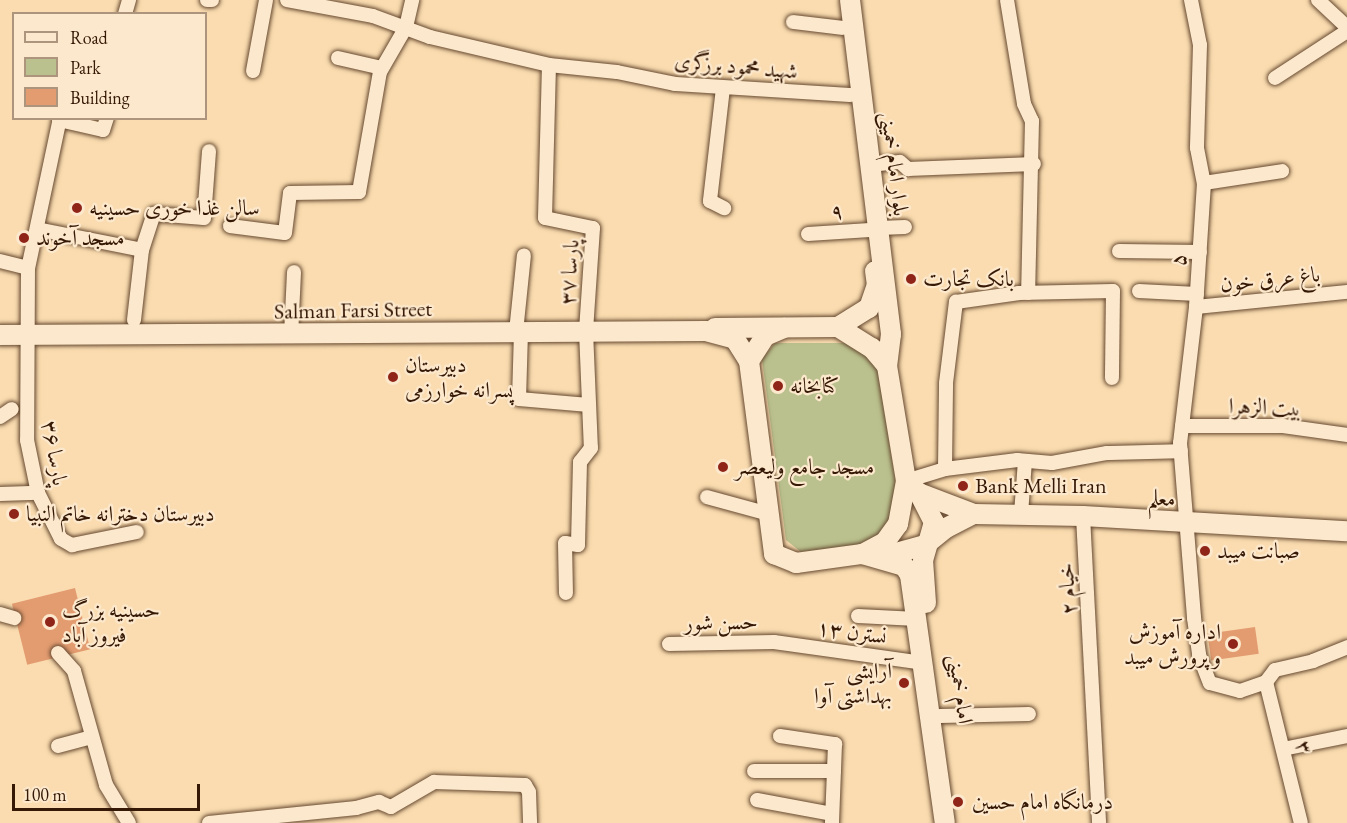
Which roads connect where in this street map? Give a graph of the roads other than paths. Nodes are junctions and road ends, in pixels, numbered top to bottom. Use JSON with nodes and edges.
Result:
{"nodes":[{"id":1,"x":266,"y":0,"type":"edge"},
{"id":2,"x":287,"y":0,"type":"edge"},
{"id":3,"x":412,"y":0,"type":"edge"},
{"id":4,"x":839,"y":0,"type":"edge"},
{"id":5,"x":849,"y":0,"type":"edge"},
{"id":6,"x":1007,"y":0,"type":"edge"},
{"id":7,"x":1191,"y":0,"type":"edge"},
{"id":8,"x":1318,"y":0,"type":"edge"},
{"id":9,"x":793,"y":22,"type":"dead end"},
{"id":10,"x":403,"y":25,"type":"junction"},
{"id":11,"x":843,"y":28,"type":"junction"},
{"id":12,"x":1347,"y":29,"type":"edge"},
{"id":13,"x":338,"y":58,"type":"dead end"},
{"id":14,"x":549,"y":65,"type":"junction"},
{"id":15,"x":382,"y":68,"type":"junction"},
{"id":16,"x":253,"y":71,"type":"dead end"},
{"id":17,"x":1275,"y":78,"type":"dead end"},
{"id":18,"x":723,"y":88,"type":"junction"},
{"id":19,"x":852,"y":95,"type":"junction"},
{"id":20,"x":60,"y":120,"type":"edge"},
{"id":21,"x":64,"y":120,"type":"edge"},
{"id":22,"x":106,"y":120,"type":"edge"},
{"id":23,"x":209,"y":151,"type":"dead end"},
{"id":24,"x":1034,"y":164,"type":"junction"},
{"id":25,"x":870,"y":165,"type":"junction"},
{"id":26,"x":1282,"y":171,"type":"dead end"},
{"id":27,"x":1204,"y":183,"type":"junction"},
{"id":28,"x":724,"y":208,"type":"dead end"},
{"id":29,"x":230,"y":226,"type":"dead end"},
{"id":30,"x":904,"y":227,"type":"dead end"},
{"id":31,"x":874,"y":229,"type":"junction"},
{"id":32,"x":37,"y":230,"type":"junction"},
{"id":33,"x":808,"y":234,"type":"dead end"},
{"id":34,"x":142,"y":250,"type":"junction"},
{"id":35,"x":1119,"y":251,"type":"dead end"},
{"id":36,"x":1200,"y":252,"type":"junction"},
{"id":37,"x":524,"y":255,"type":"dead end"},
{"id":38,"x":0,"y":261,"type":"edge"},
{"id":39,"x":28,"y":268,"type":"junction"},
{"id":40,"x":294,"y":272,"type":"dead end"},
{"id":41,"x":1139,"y":291,"type":"dead end"},
{"id":42,"x":1347,"y":292,"type":"edge"},
{"id":43,"x":1028,"y":293,"type":"junction"},
{"id":44,"x":1197,"y":301,"type":"junction"},
{"id":45,"x":134,"y":320,"type":"dead end"},
{"id":46,"x":791,"y":326,"type":"junction"},
{"id":47,"x":838,"y":327,"type":"junction"},
{"id":48,"x":586,"y":331,"type":"junction"},
{"id":49,"x":706,"y":331,"type":"junction"},
{"id":50,"x":519,"y":332,"type":"junction"},
{"id":51,"x":0,"y":335,"type":"edge"},
{"id":52,"x":27,"y":335,"type":"junction"},
{"id":53,"x":291,"y":336,"type":"junction"},
{"id":54,"x":748,"y":361,"type":"junction"},
{"id":55,"x":887,"y":366,"type":"junction"},
{"id":56,"x":1112,"y":378,"type":"dead end"},
{"id":57,"x":589,"y":405,"type":"junction"},
{"id":58,"x":12,"y":409,"type":"dead end"},
{"id":59,"x":0,"y":417,"type":"edge"},
{"id":60,"x":1182,"y":426,"type":"junction"},
{"id":61,"x":1347,"y":435,"type":"edge"},
{"id":62,"x":1181,"y":451,"type":"junction"},
{"id":63,"x":1024,"y":461,"type":"junction"},
{"id":64,"x":945,"y":469,"type":"junction"},
{"id":65,"x":912,"y":487,"type":"junction"},
{"id":66,"x":38,"y":493,"type":"junction"},
{"id":67,"x":0,"y":494,"type":"edge"},
{"id":68,"x":707,"y":497,"type":"dead end"},
{"id":69,"x":769,"y":514,"type":"junction"},
{"id":70,"x":974,"y":514,"type":"junction"},
{"id":71,"x":1021,"y":514,"type":"junction"},
{"id":72,"x":1083,"y":516,"type":"junction"},
{"id":73,"x":1187,"y":524,"type":"junction"},
{"id":74,"x":1347,"y":531,"type":"edge"},
{"id":75,"x":137,"y":532,"type":"dead end"},
{"id":76,"x":862,"y":554,"type":"junction"},
{"id":77,"x":882,"y":557,"type":"junction"},
{"id":78,"x":919,"y":560,"type":"junction"},
{"id":79,"x":566,"y":593,"type":"dead end"},
{"id":80,"x":0,"y":614,"type":"edge"},
{"id":81,"x":858,"y":616,"type":"dead end"},
{"id":82,"x":14,"y":618,"type":"dead end"},
{"id":83,"x":917,"y":619,"type":"junction"},
{"id":84,"x":774,"y":642,"type":"joint"},
{"id":85,"x":669,"y":644,"type":"dead end"},
{"id":86,"x":1347,"y":647,"type":"edge"},
{"id":87,"x":58,"y":653,"type":"dead end"},
{"id":88,"x":923,"y":663,"type":"junction"},
{"id":89,"x":1266,"y":682,"type":"junction"},
{"id":90,"x":1029,"y":714,"type":"dead end"},
{"id":91,"x":940,"y":716,"type":"junction"},
{"id":92,"x":780,"y":736,"type":"dead end"},
{"id":93,"x":1347,"y":736,"type":"edge"},
{"id":94,"x":92,"y":737,"type":"junction"},
{"id":95,"x":57,"y":746,"type":"dead end"},
{"id":96,"x":1283,"y":749,"type":"junction"},
{"id":97,"x":754,"y":771,"type":"dead end"},
{"id":98,"x":834,"y":771,"type":"junction"},
{"id":99,"x":757,"y":800,"type":"dead end"},
{"id":100,"x":832,"y":818,"type":"edge"},
{"id":101,"x":129,"y":823,"type":"edge"},
{"id":102,"x":209,"y":823,"type":"edge"},
{"id":103,"x":530,"y":823,"type":"edge"},
{"id":104,"x":945,"y":823,"type":"edge"},
{"id":105,"x":955,"y":823,"type":"edge"},
{"id":106,"x":1099,"y":823,"type":"edge"},
{"id":107,"x":1301,"y":823,"type":"edge"}],
"edges":[{"from":1,"to":16,"type":"street"},
{"from":2,"to":10,"type":"street","name":"شهید محمود برزگری"},
{"from":3,"to":10,"type":"street"},
{"from":4,"to":11,"type":"main road","name":"بلوار امام خمینی"},
{"from":5,"to":25,"type":"main road","name":"بلوار امام خمینی"},
{"from":6,"to":24,"type":"street"},
{"from":7,"to":27,"type":"street","name":"۵"},
{"from":8,"to":12,"type":"street"},
{"from":9,"to":11,"type":"street"},
{"from":10,"to":14,"type":"street","name":"شهید محمود برزگری"},
{"from":10,"to":15,"type":"street"},
{"from":11,"to":19,"type":"main road","name":"بلوار امام خمینی"},
{"from":12,"to":17,"type":"street"},
{"from":13,"to":15,"type":"street"},
{"from":14,"to":18,"type":"street","name":"شهید محمود برزگری"},
{"from":14,"to":48,"type":"street","name":"پارسا ۳۷"},
{"from":15,"to":29,"type":"street"},
{"from":18,"to":19,"type":"street","name":"شهید محمود برزگری"},
{"from":18,"to":28,"type":"street"},
{"from":19,"to":31,"type":"main road","name":"بلوار امام خمینی"},
{"from":20,"to":32,"type":"street","name":"پارسا ۳۶"},
{"from":21,"to":22,"type":"street"},
{"from":23,"to":34,"type":"street"},
{"from":24,"to":25,"type":"street"},
{"from":24,"to":43,"type":"street"},
{"from":25,"to":31,"type":"main road","name":"بلوار امام خمینی"},
{"from":26,"to":27,"type":"street"},
{"from":27,"to":36,"type":"street","name":"۵"},
{"from":30,"to":31,"type":"street","name":"۹"},
{"from":31,"to":33,"type":"street","name":"۹"},
{"from":31,"to":47,"type":"main road","name":"بلوار امام خمینی"},
{"from":31,"to":55,"type":"main road","name":"بلوار امام خمینی"},
{"from":32,"to":34,"type":"street"},
{"from":32,"to":39,"type":"street","name":"پارسا ۳۶"},
{"from":34,"to":45,"type":"street"},
{"from":35,"to":36,"type":"street"},
{"from":36,"to":44,"type":"street","name":"۵"},
{"from":37,"to":50,"type":"street"},
{"from":38,"to":39,"type":"street"},
{"from":39,"to":52,"type":"street","name":"پارسا ۳۶"},
{"from":40,"to":53,"type":"street"},
{"from":41,"to":44,"type":"street","name":"باغ عرق خون"},
{"from":42,"to":44,"type":"street","name":"باغ عرق خون"},
{"from":43,"to":56,"type":"street"},
{"from":43,"to":64,"type":"street"},
{"from":44,"to":60,"type":"street","name":"۵"},
{"from":46,"to":47,"type":"main road"},
{"from":46,"to":49,"type":"main road"},
{"from":46,"to":54,"type":"main road"},
{"from":47,"to":55,"type":"main road"},
{"from":48,"to":49,"type":"main road","name":"Salman Farsi Street"},
{"from":48,"to":50,"type":"main road","name":"Salman Farsi Street"},
{"from":48,"to":57,"type":"street"},
{"from":49,"to":54,"type":"main road"},
{"from":50,"to":53,"type":"main road","name":"Salman Farsi Street"},
{"from":50,"to":57,"type":"street"},
{"from":51,"to":52,"type":"main road","name":"Salman Farsi Street"},
{"from":52,"to":53,"type":"main road","name":"Salman Farsi Street"},
{"from":52,"to":66,"type":"street","name":"پارسا ۳۶"},
{"from":54,"to":69,"type":"main road"},
{"from":55,"to":65,"type":"main road","name":"بلوار امام خمینی"},
{"from":57,"to":79,"type":"street"},
{"from":58,"to":59,"type":"street"},
{"from":60,"to":61,"type":"street","name":"بیت الزهرا"},
{"from":60,"to":62,"type":"street","name":"۵"},
{"from":62,"to":63,"type":"street"},
{"from":62,"to":73,"type":"street","name":"۵"},
{"from":63,"to":64,"type":"street"},
{"from":63,"to":71,"type":"street"},
{"from":64,"to":65,"type":"street"},
{"from":65,"to":70,"type":"main road"},
{"from":65,"to":76,"type":"main road"},
{"from":65,"to":78,"type":"main road"},
{"from":66,"to":67,"type":"street"},
{"from":66,"to":75,"type":"street","name":"پارسا ۳۶"},
{"from":68,"to":69,"type":"street"},
{"from":69,"to":76,"type":"main road"},
{"from":70,"to":71,"type":"main road","name":"معلم"},
{"from":70,"to":78,"type":"main road"},
{"from":71,"to":72,"type":"main road","name":"معلم"},
{"from":72,"to":73,"type":"main road","name":"معلم"},
{"from":72,"to":106,"type":"street","name":"خیام ۲"},
{"from":73,"to":74,"type":"main road","name":"معلم"},
{"from":73,"to":89,"type":"street","name":"۵"},
{"from":76,"to":77,"type":"main road"},
{"from":77,"to":78,"type":"main road"},
{"from":77,"to":78,"type":"main road"},
{"from":78,"to":83,"type":"main road","name":"امام خمینی"},
{"from":78,"to":91,"type":"main road","name":"امام خمینی"},
{"from":80,"to":82,"type":"street"},
{"from":81,"to":83,"type":"street"},
{"from":83,"to":88,"type":"main road","name":"امام خمینی"},
{"from":84,"to":85,"type":"street","name":"حسن شور"},
{"from":84,"to":88,"type":"street","name":"نسترن ۱۳"},
{"from":86,"to":89,"type":"street"},
{"from":87,"to":94,"type":"street"},
{"from":88,"to":104,"type":"main road","name":"امام خمینی"},
{"from":89,"to":96,"type":"street","name":"۳"},
{"from":90,"to":91,"type":"street"},
{"from":91,"to":105,"type":"main road","name":"امام خمینی"},
{"from":92,"to":98,"type":"street"},
{"from":93,"to":96,"type":"street"},
{"from":94,"to":95,"type":"street"},
{"from":94,"to":101,"type":"street"},
{"from":96,"to":107,"type":"street","name":"۳"},
{"from":97,"to":98,"type":"street"},
{"from":98,"to":100,"type":"street"},
{"from":99,"to":100,"type":"street"},
{"from":102,"to":103,"type":"street"}]}
